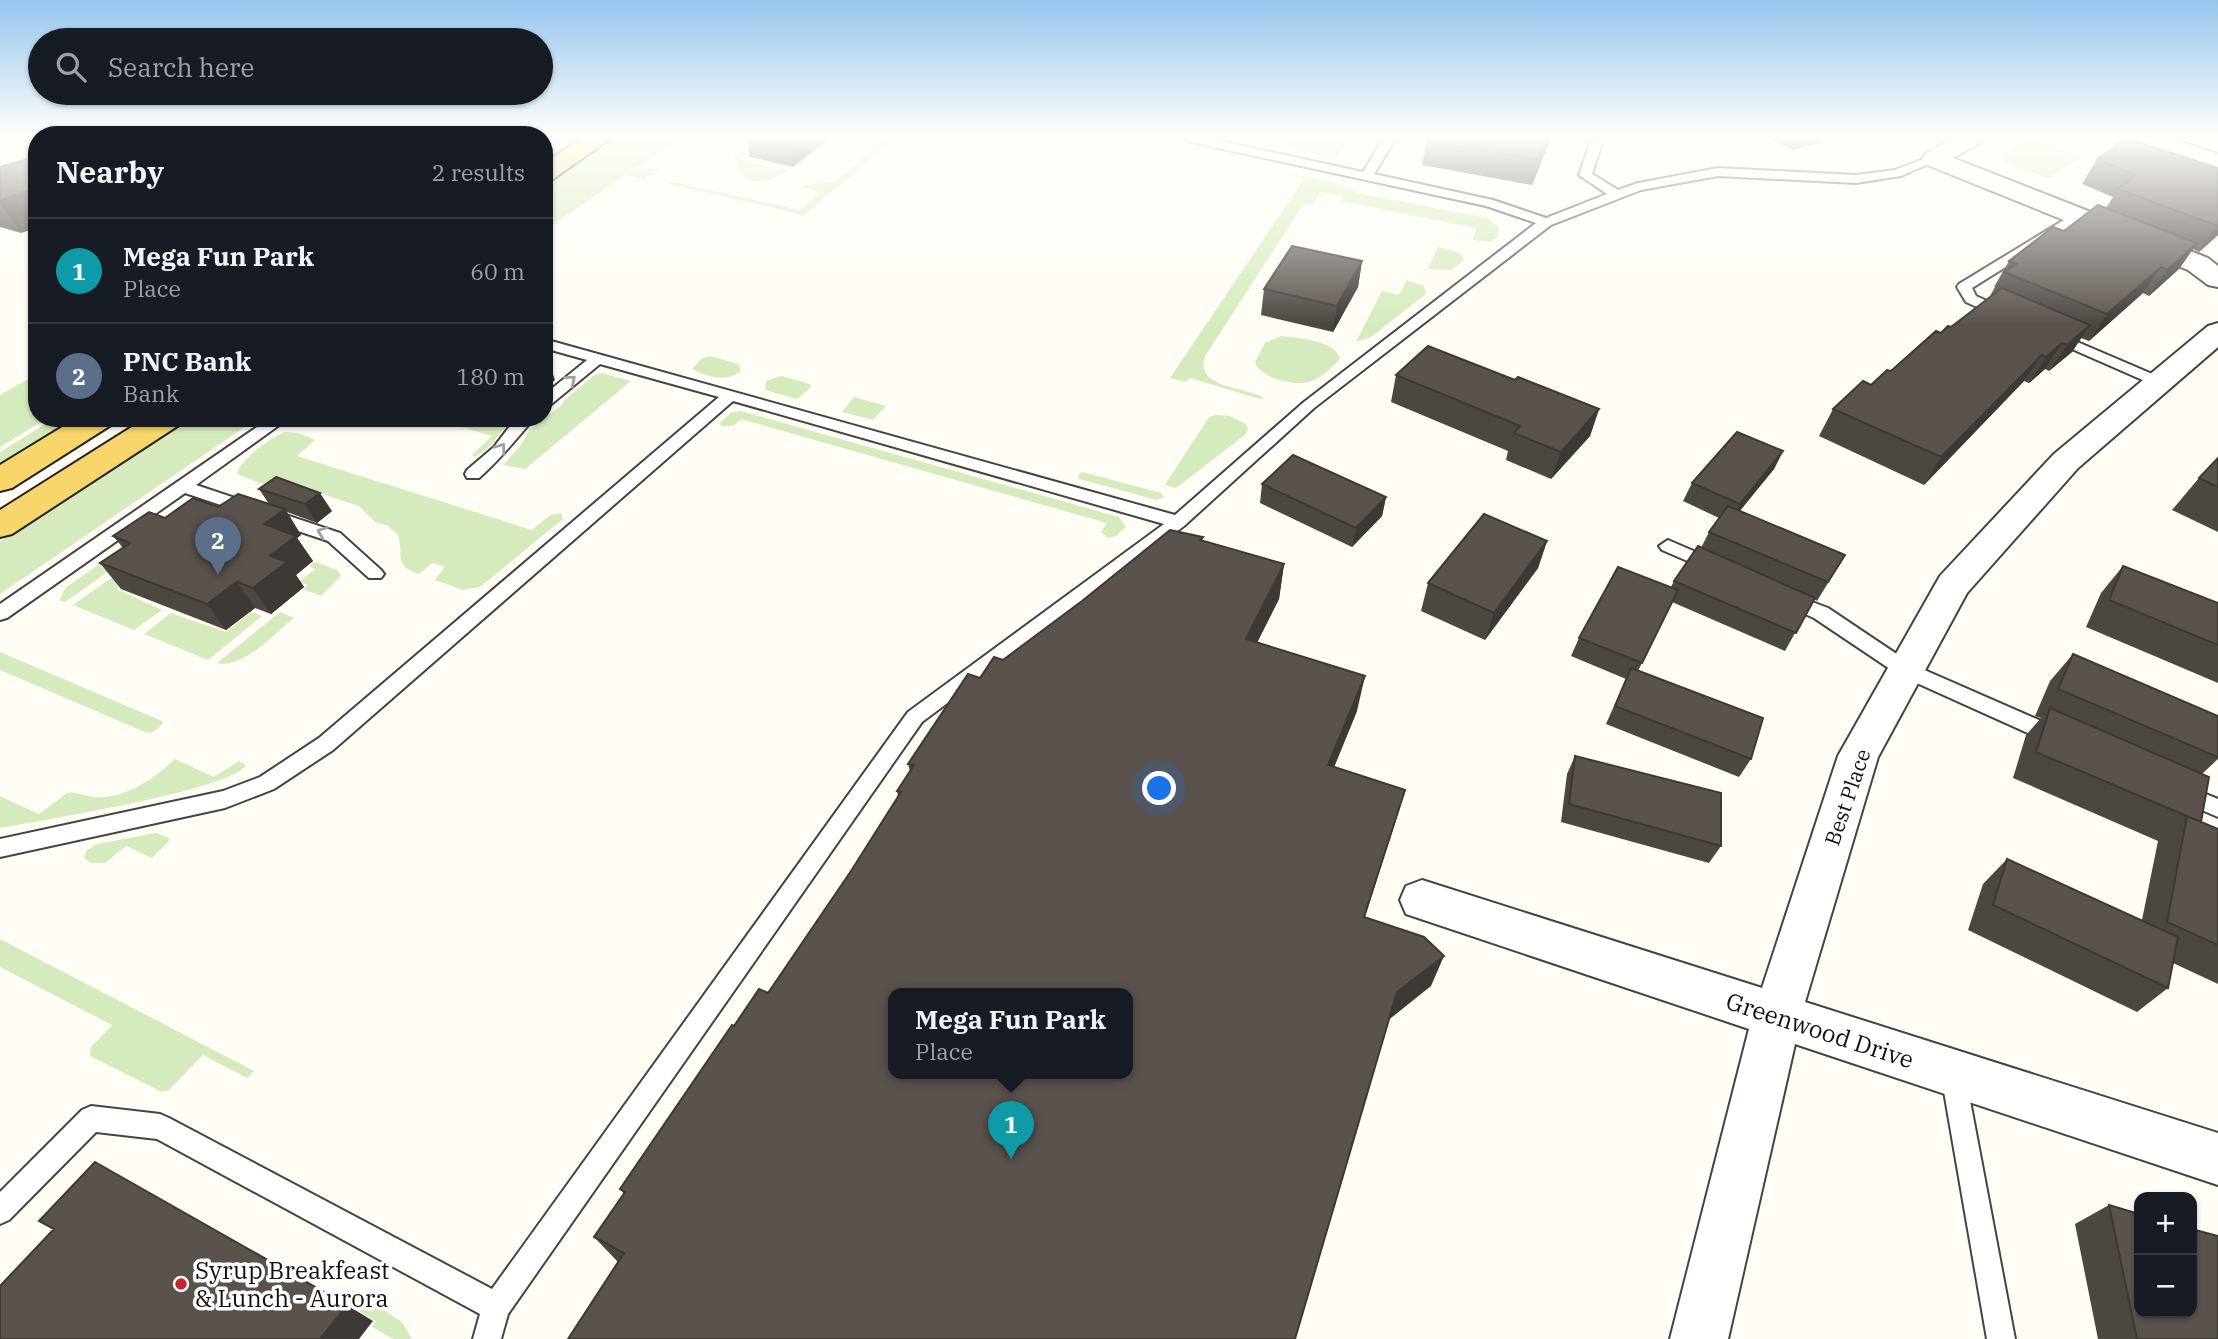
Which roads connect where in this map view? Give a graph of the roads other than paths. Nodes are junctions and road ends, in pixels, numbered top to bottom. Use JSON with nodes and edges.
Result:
{"nodes":[{"id":1,"x":1477,"y":200,"type":"edge"},
{"id":2,"x":1599,"y":200,"type":"edge"},
{"id":3,"x":2038,"y":200,"type":"edge"},
{"id":4,"x":2077,"y":216,"type":"junction"},
{"id":5,"x":1546,"y":222,"type":"junction"},
{"id":6,"x":2218,"y":279,"type":"edge"},
{"id":7,"x":2218,"y":332,"type":"edge"},
{"id":8,"x":553,"y":346,"type":"edge"},
{"id":9,"x":598,"y":358,"type":"junction"},
{"id":10,"x":2159,"y":382,"type":"junction"},
{"id":11,"x":731,"y":395,"type":"junction"},
{"id":12,"x":553,"y":396,"type":"edge"},
{"id":13,"x":85,"y":427,"type":"edge"},
{"id":14,"x":120,"y":427,"type":"edge"},
{"id":15,"x":154,"y":427,"type":"edge"},
{"id":16,"x":268,"y":427,"type":"edge"},
{"id":17,"x":517,"y":427,"type":"edge"},
{"id":18,"x":473,"y":474,"type":"dead end"},
{"id":19,"x":0,"y":480,"type":"edge"},
{"id":20,"x":182,"y":486,"type":"junction"},
{"id":21,"x":0,"y":517,"type":"edge"},
{"id":22,"x":1178,"y":522,"type":"junction"},
{"id":23,"x":0,"y":526,"type":"edge"},
{"id":24,"x":1668,"y":546,"type":"dead end"},
{"id":25,"x":375,"y":574,"type":"dead end"},
{"id":26,"x":1732,"y":574,"type":"edge"},
{"id":27,"x":1770,"y":591,"type":"edge"},
{"id":28,"x":0,"y":612,"type":"edge"},
{"id":29,"x":1906,"y":670,"type":"junction"},
{"id":30,"x":2080,"y":747,"type":"edge"},
{"id":31,"x":2168,"y":786,"type":"edge"},
{"id":32,"x":2218,"y":808,"type":"edge"},
{"id":33,"x":0,"y":848,"type":"edge"},
{"id":34,"x":1422,"y":900,"type":"dead end"},
{"id":35,"x":1777,"y":1015,"type":"junction"},
{"id":36,"x":1952,"y":1073,"type":"junction"},
{"id":37,"x":2218,"y":1160,"type":"edge"},
{"id":38,"x":0,"y":1210,"type":"edge"},
{"id":39,"x":496,"y":1307,"type":"junction"},
{"id":40,"x":486,"y":1339,"type":"edge"},
{"id":41,"x":1699,"y":1339,"type":"edge"},
{"id":42,"x":2001,"y":1339,"type":"edge"}],
"edges":[{"from":1,"to":5,"type":"lane"},
{"from":2,"to":5,"type":"lane"},
{"from":3,"to":4,"type":"street"},
{"from":4,"to":6,"type":"street"},
{"from":4,"to":10,"type":"lane"},
{"from":5,"to":22,"type":"lane"},
{"from":7,"to":10,"type":"street","name":"Best Place"},
{"from":8,"to":9,"type":"lane"},
{"from":9,"to":11,"type":"lane"},
{"from":12,"to":9,"type":"lane","one_way":true},
{"from":10,"to":29,"type":"street","name":"Best Place"},
{"from":11,"to":22,"type":"lane"},
{"from":11,"to":33,"type":"lane"},
{"from":13,"to":19,"type":"main road"},
{"from":14,"to":21,"type":"main road"},
{"from":15,"to":23,"type":"main road"},
{"from":16,"to":20,"type":"lane"},
{"from":18,"to":17,"type":"lane","one_way":true},
{"from":25,"to":20,"type":"lane","one_way":true},
{"from":20,"to":28,"type":"lane"},
{"from":22,"to":39,"type":"lane"},
{"from":24,"to":26,"type":"lane"},
{"from":27,"to":29,"type":"lane"},
{"from":29,"to":30,"type":"lane"},
{"from":29,"to":35,"type":"street","name":"Best Place"},
{"from":31,"to":32,"type":"lane"},
{"from":34,"to":35,"type":"street","name":"Greenwood Drive"},
{"from":35,"to":36,"type":"street","name":"Greenwood Drive"},
{"from":35,"to":41,"type":"street","name":"Best Place"},
{"from":36,"to":37,"type":"street","name":"Greenwood Drive"},
{"from":36,"to":42,"type":"lane"},
{"from":38,"to":39,"type":"lane"},
{"from":39,"to":40,"type":"lane"}]}
